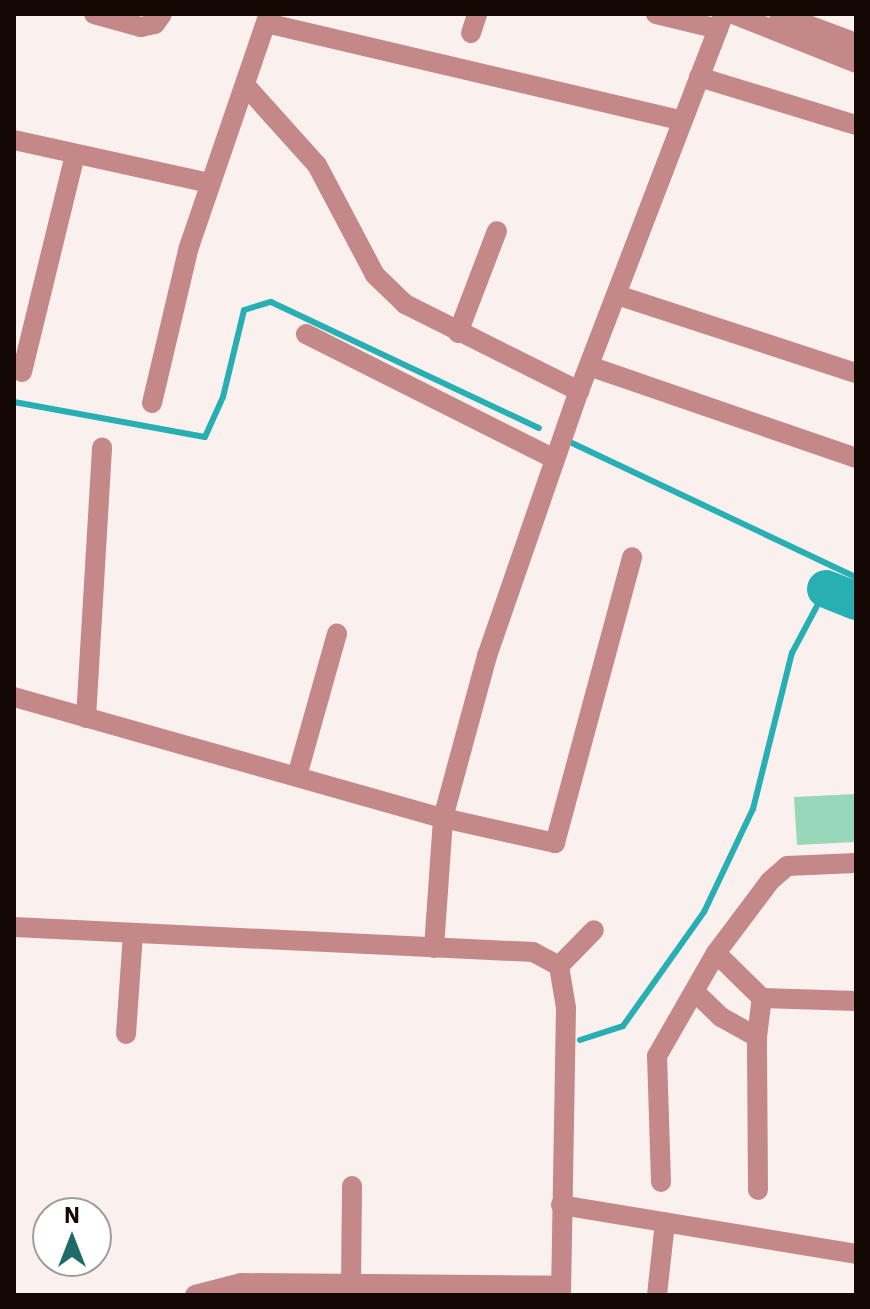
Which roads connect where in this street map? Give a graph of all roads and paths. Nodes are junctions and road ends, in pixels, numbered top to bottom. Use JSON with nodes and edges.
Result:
{"nodes":[{"id":1,"x":94,"y":14,"type":"edge"},
{"id":2,"x":162,"y":14,"type":"edge"},
{"id":3,"x":656,"y":14,"type":"edge"},
{"id":4,"x":779,"y":14,"type":"edge"},
{"id":5,"x":267,"y":19,"type":"edge"},
{"id":6,"x":725,"y":19,"type":"edge"},
{"id":7,"x":856,"y":43,"type":"edge"},
{"id":8,"x":856,"y":63,"type":"edge"},
{"id":9,"x":699,"y":77,"type":"junction"},
{"id":10,"x":246,"y":86,"type":"junction"},
{"id":11,"x":683,"y":121,"type":"junction"},
{"id":12,"x":856,"y":125,"type":"edge"},
{"id":13,"x":14,"y":140,"type":"edge"},
{"id":14,"x":75,"y":154,"type":"junction"},
{"id":15,"x":209,"y":183,"type":"junction"},
{"id":16,"x":497,"y":231,"type":"dead end"},
{"id":17,"x":617,"y":295,"type":"junction"},
{"id":18,"x":458,"y":333,"type":"junction"},
{"id":19,"x":306,"y":334,"type":"dead end"},
{"id":20,"x":589,"y":366,"type":"junction"},
{"id":21,"x":22,"y":372,"type":"dead end"},
{"id":22,"x":856,"y":373,"type":"edge"},
{"id":23,"x":579,"y":391,"type":"junction"},
{"id":24,"x":152,"y":403,"type":"dead end"},
{"id":25,"x":102,"y":447,"type":"dead end"},
{"id":26,"x":856,"y":458,"type":"edge"},
{"id":27,"x":554,"y":459,"type":"junction"},
{"id":28,"x":632,"y":557,"type":"dead end"},
{"id":29,"x":337,"y":634,"type":"dead end"},
{"id":30,"x":14,"y":697,"type":"edge"},
{"id":31,"x":86,"y":718,"type":"junction"},
{"id":32,"x":297,"y":776,"type":"junction"},
{"id":33,"x":443,"y":818,"type":"junction"},
{"id":34,"x":856,"y":863,"type":"edge"},
{"id":35,"x":14,"y":927,"type":"edge"},
{"id":36,"x":594,"y":930,"type":"dead end"},
{"id":37,"x":133,"y":933,"type":"junction"},
{"id":38,"x":434,"y":948,"type":"junction"},
{"id":39,"x":716,"y":953,"type":"junction"},
{"id":40,"x":559,"y":966,"type":"junction"},
{"id":41,"x":696,"y":993,"type":"junction"},
{"id":42,"x":762,"y":998,"type":"junction"},
{"id":43,"x":856,"y":1001,"type":"edge"},
{"id":44,"x":126,"y":1034,"type":"dead end"},
{"id":45,"x":757,"y":1037,"type":"junction"},
{"id":46,"x":661,"y":1182,"type":"dead end"},
{"id":47,"x":352,"y":1186,"type":"dead end"},
{"id":48,"x":758,"y":1190,"type":"dead end"},
{"id":49,"x":561,"y":1205,"type":"junction"},
{"id":50,"x":665,"y":1222,"type":"junction"},
{"id":51,"x":856,"y":1254,"type":"edge"},
{"id":52,"x":351,"y":1285,"type":"junction"},
{"id":53,"x":561,"y":1291,"type":"edge"},
{"id":54,"x":195,"y":1295,"type":"edge"},
{"id":55,"x":657,"y":1295,"type":"edge"}],
"edges":[{"from":1,"to":2,"type":"street"},
{"from":3,"to":6,"type":"street"},
{"from":4,"to":7,"type":"street"},
{"from":5,"to":10,"type":"street"},
{"from":5,"to":11,"type":"street"},
{"from":6,"to":8,"type":"street"},
{"from":6,"to":9,"type":"street"},
{"from":9,"to":11,"type":"street"},
{"from":9,"to":12,"type":"street"},
{"from":10,"to":15,"type":"street"},
{"from":10,"to":18,"type":"street"},
{"from":11,"to":17,"type":"street"},
{"from":13,"to":14,"type":"street"},
{"from":14,"to":15,"type":"street"},
{"from":14,"to":21,"type":"street"},
{"from":15,"to":24,"type":"street"},
{"from":16,"to":18,"type":"street"},
{"from":17,"to":20,"type":"street"},
{"from":17,"to":22,"type":"street"},
{"from":18,"to":23,"type":"street"},
{"from":19,"to":27,"type":"street"},
{"from":20,"to":23,"type":"street"},
{"from":20,"to":26,"type":"street"},
{"from":23,"to":27,"type":"street"},
{"from":25,"to":31,"type":"street"},
{"from":27,"to":33,"type":"street"},
{"from":28,"to":33,"type":"street"},
{"from":29,"to":32,"type":"street"},
{"from":30,"to":31,"type":"street"},
{"from":31,"to":32,"type":"street"},
{"from":32,"to":33,"type":"street"},
{"from":33,"to":38,"type":"street"},
{"from":34,"to":39,"type":"street"},
{"from":35,"to":37,"type":"street"},
{"from":36,"to":40,"type":"street"},
{"from":37,"to":38,"type":"street"},
{"from":37,"to":44,"type":"street"},
{"from":38,"to":40,"type":"street"},
{"from":39,"to":41,"type":"street"},
{"from":39,"to":42,"type":"street"},
{"from":40,"to":49,"type":"street"},
{"from":41,"to":45,"type":"street"},
{"from":41,"to":46,"type":"street"},
{"from":42,"to":43,"type":"street"},
{"from":42,"to":45,"type":"street"},
{"from":45,"to":48,"type":"street"},
{"from":47,"to":52,"type":"street"},
{"from":49,"to":50,"type":"street"},
{"from":49,"to":53,"type":"street"},
{"from":50,"to":51,"type":"street"},
{"from":50,"to":55,"type":"street"},
{"from":52,"to":53,"type":"street"},
{"from":52,"to":54,"type":"street"}]}
